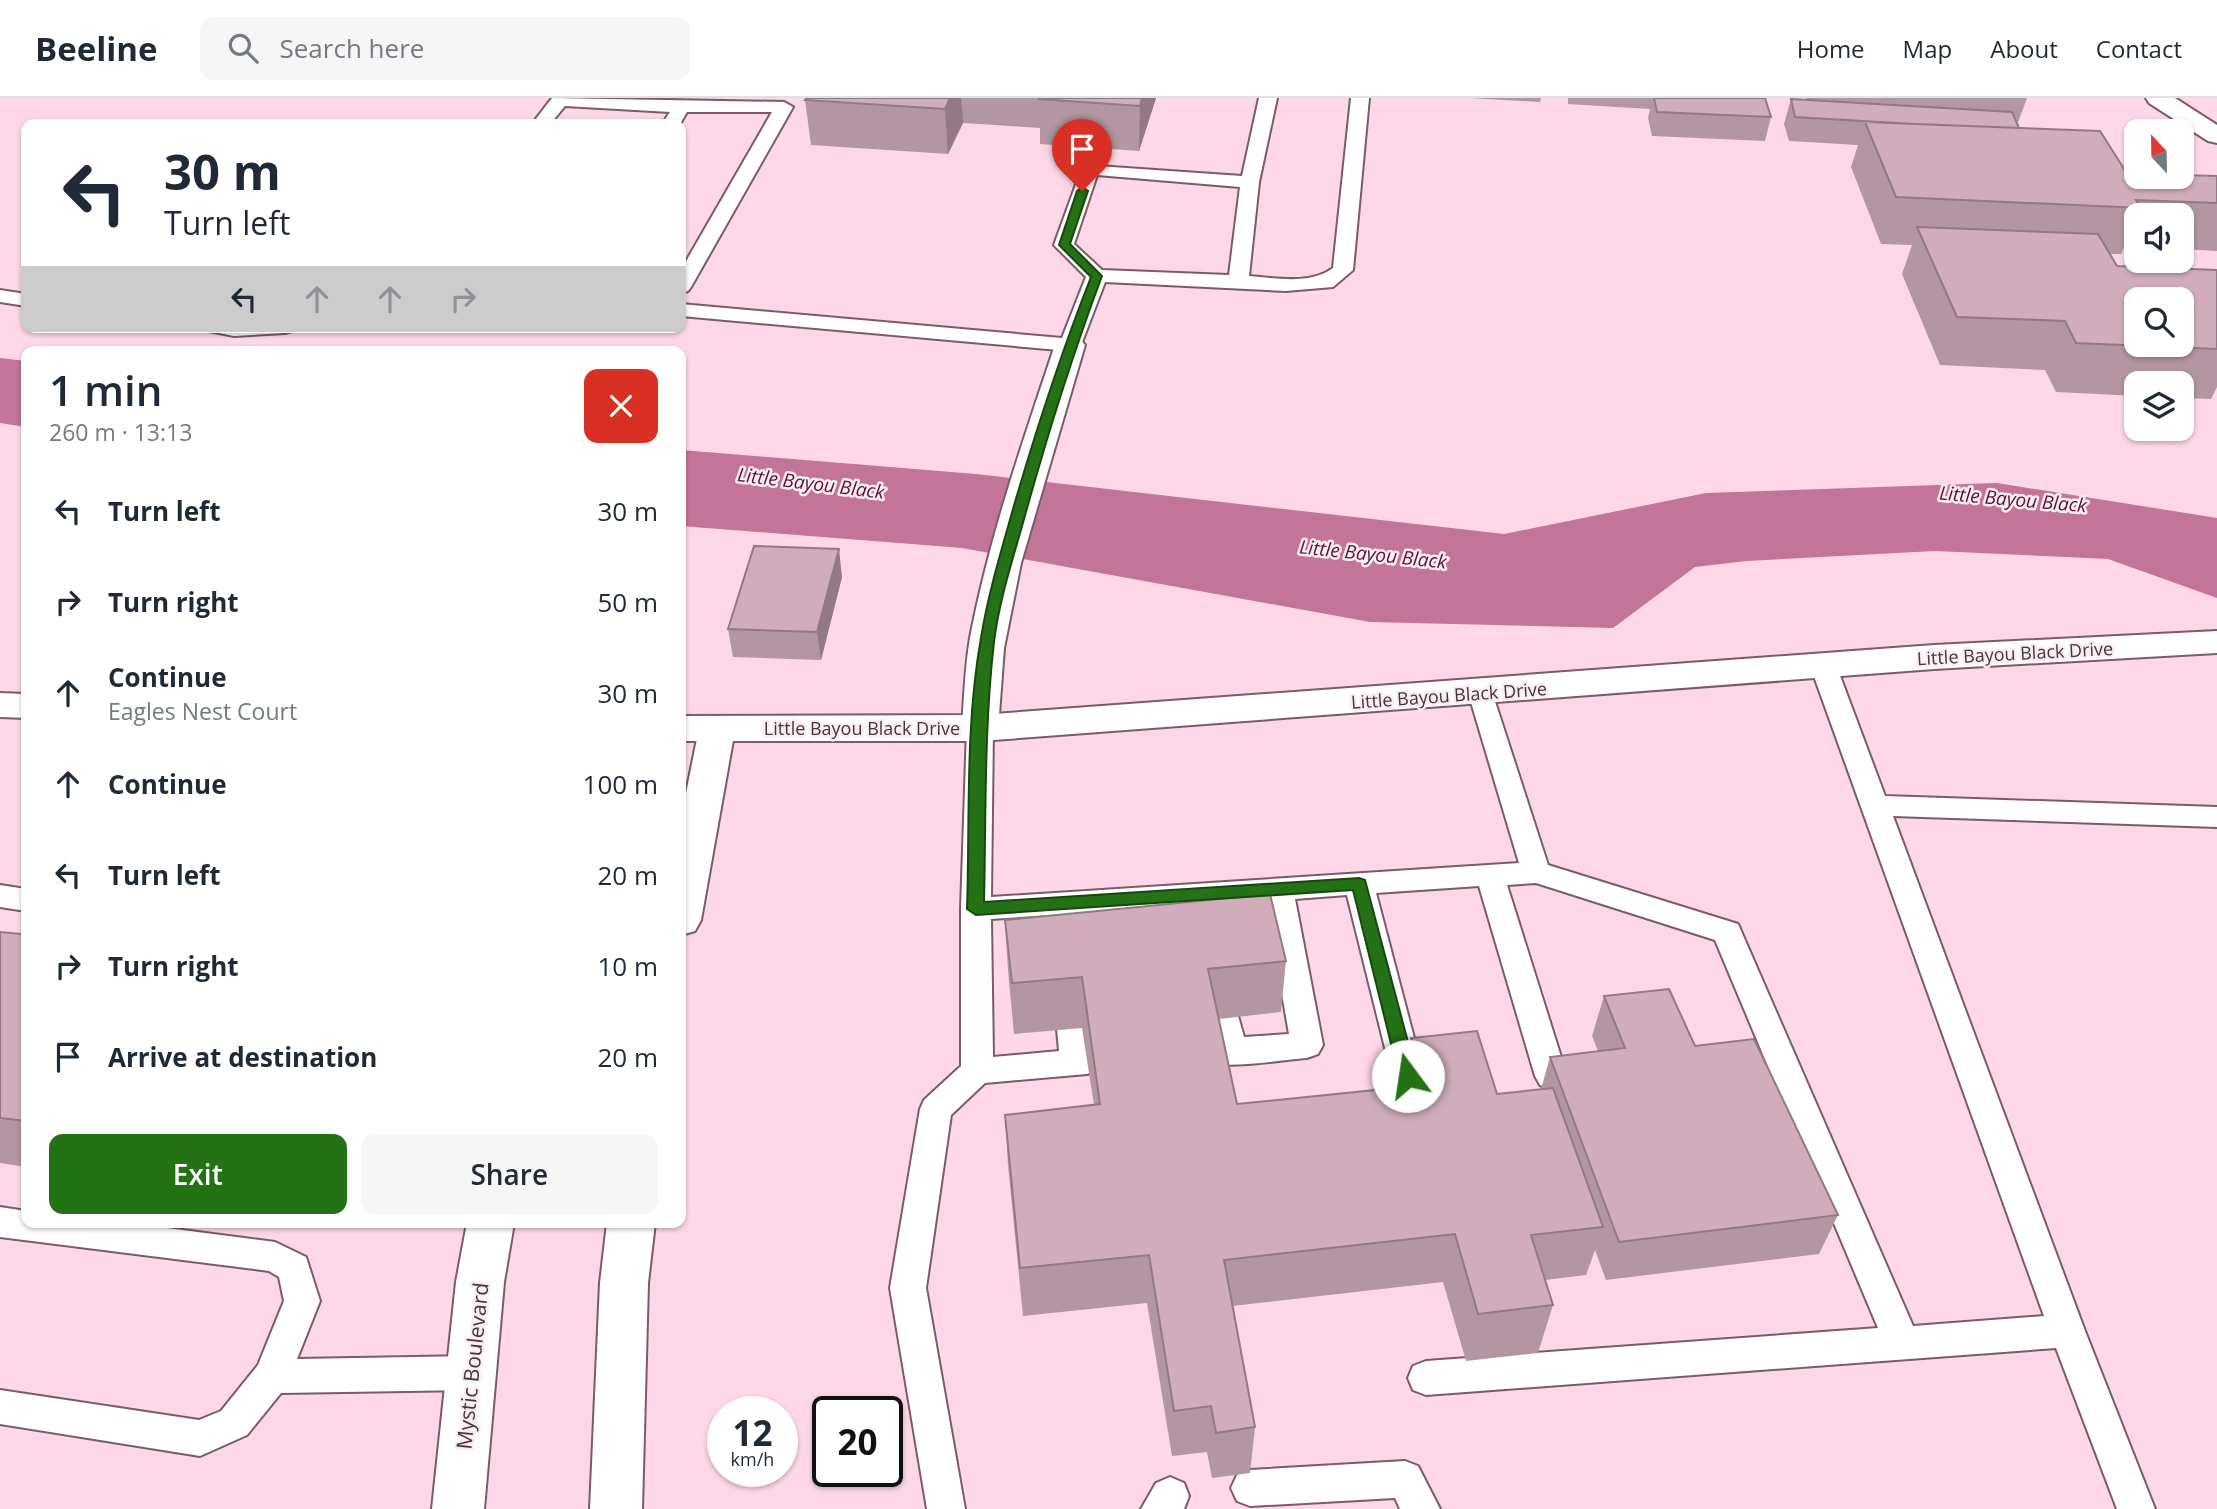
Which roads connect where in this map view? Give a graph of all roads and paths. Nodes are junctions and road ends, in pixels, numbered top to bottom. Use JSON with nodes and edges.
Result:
{"nodes":[{"id":1,"x":1268,"y":98,"type":"edge"},
{"id":2,"x":1360,"y":98,"type":"edge"},
{"id":3,"x":2158,"y":98,"type":"edge"},
{"id":4,"x":681,"y":107,"type":"junction"},
{"id":5,"x":545,"y":119,"type":"edge"},
{"id":6,"x":674,"y":119,"type":"edge"},
{"id":7,"x":2217,"y":136,"type":"edge"},
{"id":8,"x":1250,"y":182,"type":"junction"},
{"id":9,"x":1097,"y":276,"type":"junction"},
{"id":10,"x":686,"y":277,"type":"edge"},
{"id":11,"x":1238,"y":281,"type":"junction"},
{"id":12,"x":0,"y":296,"type":"edge"},
{"id":13,"x":21,"y":299,"type":"edge"},
{"id":14,"x":686,"y":310,"type":"edge"},
{"id":15,"x":1070,"y":345,"type":"junction"},
{"id":16,"x":2217,"y":642,"type":"edge"},
{"id":17,"x":1823,"y":666,"type":"junction"},
{"id":18,"x":1481,"y":692,"type":"junction"},
{"id":19,"x":0,"y":705,"type":"edge"},
{"id":20,"x":21,"y":706,"type":"edge"},
{"id":21,"x":980,"y":728,"type":"junction"},
{"id":22,"x":699,"y":729,"type":"edge"},
{"id":23,"x":1875,"y":806,"type":"junction"},
{"id":24,"x":2217,"y":817,"type":"edge"},
{"id":25,"x":686,"y":867,"type":"edge"},
{"id":26,"x":1536,"y":872,"type":"junction"},
{"id":27,"x":1490,"y":876,"type":"junction"},
{"id":28,"x":1359,"y":884,"type":"junction"},
{"id":29,"x":1279,"y":890,"type":"junction"},
{"id":30,"x":0,"y":896,"type":"edge"},
{"id":31,"x":21,"y":899,"type":"edge"},
{"id":32,"x":976,"y":909,"type":"junction"},
{"id":33,"x":1225,"y":1018,"type":"dead end"},
{"id":34,"x":1073,"y":1029,"type":"dead end"},
{"id":35,"x":977,"y":1070,"type":"junction"},
{"id":36,"x":1408,"y":1076,"type":"dead end"},
{"id":37,"x":1551,"y":1076,"type":"edge"},
{"id":38,"x":0,"y":1222,"type":"edge"},
{"id":39,"x":21,"y":1225,"type":"edge"},
{"id":40,"x":47,"y":1228,"type":"edge"},
{"id":41,"x":490,"y":1228,"type":"edge"},
{"id":42,"x":630,"y":1228,"type":"edge"},
{"id":43,"x":2067,"y":1331,"type":"junction"},
{"id":44,"x":1902,"y":1343,"type":"junction"},
{"id":45,"x":471,"y":1373,"type":"junction"},
{"id":46,"x":272,"y":1376,"type":"junction"},
{"id":47,"x":1426,"y":1378,"type":"dead end"},
{"id":48,"x":0,"y":1407,"type":"edge"},
{"id":49,"x":1250,"y":1488,"type":"dead end"},
{"id":50,"x":458,"y":1509,"type":"edge"},
{"id":51,"x":616,"y":1509,"type":"edge"},
{"id":52,"x":946,"y":1509,"type":"edge"},
{"id":53,"x":1421,"y":1509,"type":"edge"},
{"id":54,"x":2136,"y":1509,"type":"edge"}],
"edges":[{"from":1,"to":8,"type":"lane"},
{"from":2,"to":11,"type":"lane"},
{"from":3,"to":7,"type":"main road"},
{"from":4,"to":5,"type":"lane"},
{"from":4,"to":6,"type":"lane"},
{"from":4,"to":10,"type":"lane"},
{"from":8,"to":9,"type":"lane"},
{"from":8,"to":11,"type":"lane"},
{"from":9,"to":11,"type":"lane"},
{"from":9,"to":15,"type":"lane"},
{"from":12,"to":13,"type":"lane"},
{"from":14,"to":15,"type":"lane"},
{"from":15,"to":21,"type":"main road"},
{"from":16,"to":17,"type":"main road","name":"Little Bayou Black Drive"},
{"from":17,"to":18,"type":"main road","name":"Little Bayou Black Drive"},
{"from":17,"to":23,"type":"lane"},
{"from":18,"to":21,"type":"main road","name":"Little Bayou Black Drive"},
{"from":18,"to":26,"type":"lane"},
{"from":19,"to":20,"type":"main road"},
{"from":21,"to":22,"type":"main road","name":"Little Bayou Black Drive"},
{"from":21,"to":32,"type":"lane"},
{"from":22,"to":25,"type":"main road"},
{"from":23,"to":24,"type":"lane"},
{"from":23,"to":43,"type":"lane"},
{"from":26,"to":27,"type":"lane"},
{"from":26,"to":44,"type":"lane"},
{"from":27,"to":28,"type":"lane"},
{"from":27,"to":37,"type":"lane"},
{"from":28,"to":29,"type":"lane"},
{"from":28,"to":36,"type":"lane"},
{"from":29,"to":32,"type":"lane"},
{"from":29,"to":33,"type":"lane"},
{"from":30,"to":31,"type":"lane"},
{"from":32,"to":35,"type":"lane"},
{"from":34,"to":35,"type":"lane"},
{"from":35,"to":52,"type":"lane"},
{"from":38,"to":39,"type":"lane"},
{"from":40,"to":46,"type":"lane"},
{"from":41,"to":45,"type":"main road","name":"Mystic Boulevard"},
{"from":42,"to":51,"type":"main road"},
{"from":43,"to":44,"type":"lane"},
{"from":43,"to":54,"type":"lane"},
{"from":44,"to":47,"type":"lane"},
{"from":45,"to":46,"type":"lane"},
{"from":45,"to":50,"type":"main road","name":"Mystic Boulevard"},
{"from":46,"to":48,"type":"lane"},
{"from":49,"to":53,"type":"lane"}]}
